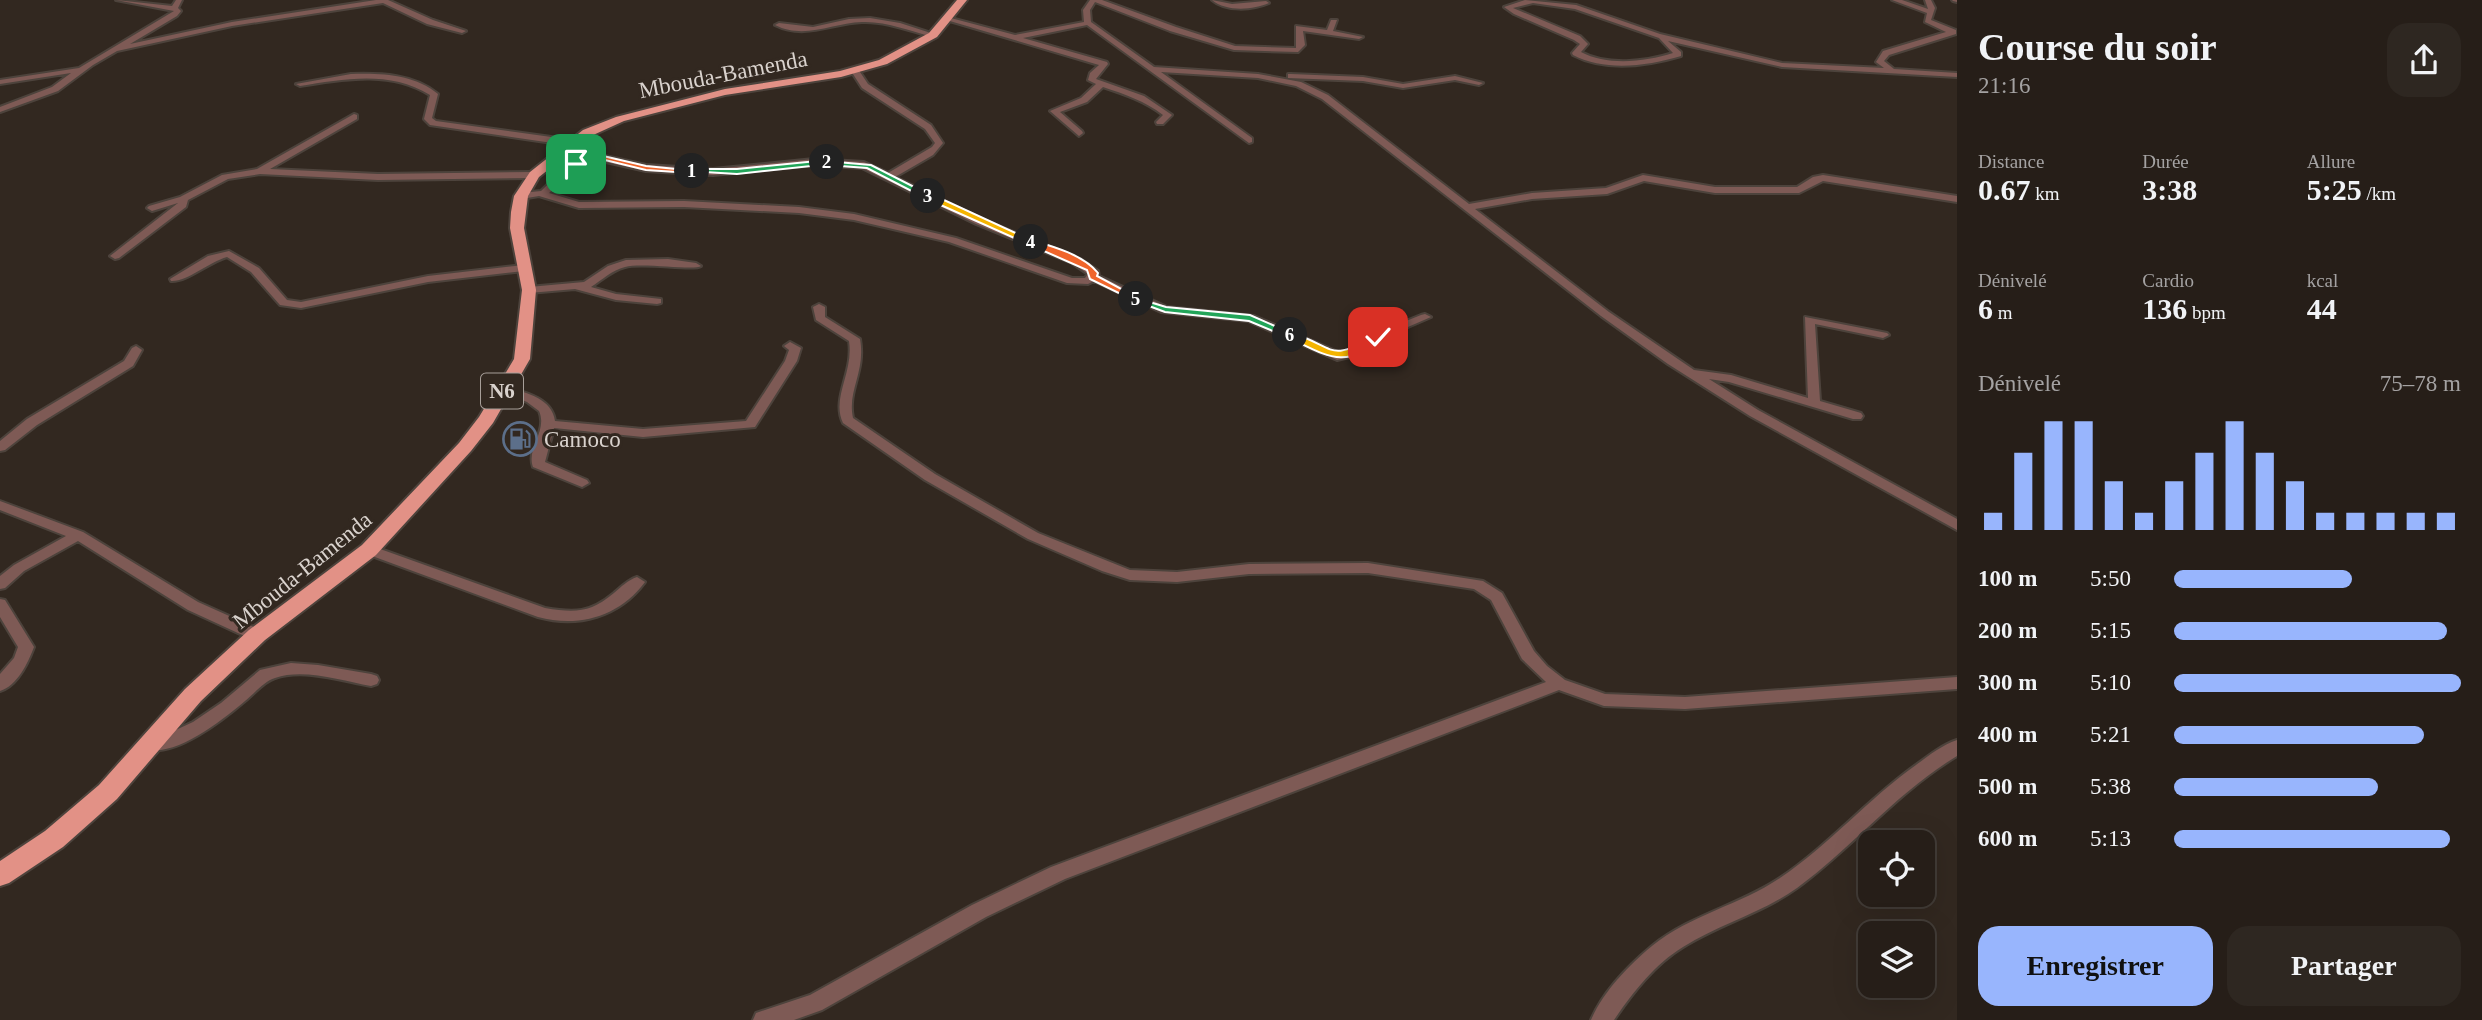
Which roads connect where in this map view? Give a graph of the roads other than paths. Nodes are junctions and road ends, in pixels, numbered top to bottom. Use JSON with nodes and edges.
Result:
{"nodes":[{"id":1,"x":119,"y":0,"type":"edge"},
{"id":2,"x":179,"y":0,"type":"edge"},
{"id":3,"x":325,"y":0,"type":"edge"},
{"id":4,"x":383,"y":0,"type":"edge"},
{"id":5,"x":962,"y":0,"type":"edge"},
{"id":6,"x":1095,"y":0,"type":"edge"},
{"id":7,"x":1214,"y":0,"type":"edge"},
{"id":8,"x":1895,"y":0,"type":"edge"},
{"id":9,"x":1928,"y":0,"type":"edge"},
{"id":10,"x":1530,"y":1,"type":"edge"},
{"id":11,"x":1248,"y":3,"type":"edge"},
{"id":12,"x":1266,"y":3,"type":"dead end"},
{"id":13,"x":174,"y":9,"type":"junction"},
{"id":14,"x":324,"y":9,"type":"junction"},
{"id":15,"x":1930,"y":12,"type":"junction"},
{"id":16,"x":947,"y":19,"type":"junction"},
{"id":17,"x":1334,"y":22,"type":"dead end"},
{"id":18,"x":1088,"y":23,"type":"junction"},
{"id":19,"x":779,"y":25,"type":"dead end"},
{"id":20,"x":1299,"y":28,"type":"junction"},
{"id":21,"x":461,"y":31,"type":"dead end"},
{"id":22,"x":933,"y":35,"type":"junction"},
{"id":23,"x":1658,"y":36,"type":"junction"},
{"id":24,"x":1359,"y":37,"type":"dead end"},
{"id":25,"x":1012,"y":38,"type":"junction"},
{"id":26,"x":115,"y":49,"type":"junction"},
{"id":27,"x":1152,"y":69,"type":"junction"},
{"id":28,"x":79,"y":70,"type":"junction"},
{"id":29,"x":855,"y":71,"type":"junction"},
{"id":30,"x":1893,"y":72,"type":"junction"},
{"id":31,"x":1957,"y":75,"type":"edge"},
{"id":32,"x":1258,"y":76,"type":"junction"},
{"id":33,"x":0,"y":82,"type":"edge"},
{"id":34,"x":1479,"y":83,"type":"dead end"},
{"id":35,"x":300,"y":84,"type":"dead end"},
{"id":36,"x":1101,"y":84,"type":"junction"},
{"id":37,"x":0,"y":110,"type":"edge"},
{"id":38,"x":354,"y":117,"type":"dead end"},
{"id":39,"x":1160,"y":122,"type":"dead end"},
{"id":40,"x":1079,"y":134,"type":"dead end"},
{"id":41,"x":1249,"y":140,"type":"dead end"},
{"id":42,"x":573,"y":143,"type":"junction"},
{"id":43,"x":260,"y":171,"type":"junction"},
{"id":44,"x":534,"y":175,"type":"junction"},
{"id":45,"x":890,"y":176,"type":"junction"},
{"id":46,"x":541,"y":194,"type":"junction"},
{"id":47,"x":521,"y":196,"type":"junction"},
{"id":48,"x":183,"y":199,"type":"junction"},
{"id":49,"x":1957,"y":199,"type":"edge"},
{"id":50,"x":1468,"y":206,"type":"junction"},
{"id":51,"x":152,"y":208,"type":"dead end"},
{"id":52,"x":115,"y":256,"type":"dead end"},
{"id":53,"x":696,"y":266,"type":"dead end"},
{"id":54,"x":524,"y":268,"type":"junction"},
{"id":55,"x":1093,"y":278,"type":"junction"},
{"id":56,"x":175,"y":279,"type":"dead end"},
{"id":57,"x":578,"y":287,"type":"junction"},
{"id":58,"x":529,"y":290,"type":"junction"},
{"id":59,"x":657,"y":301,"type":"dead end"},
{"id":60,"x":819,"y":307,"type":"dead end"},
{"id":61,"x":1425,"y":317,"type":"dead end"},
{"id":62,"x":1883,"y":335,"type":"dead end"},
{"id":63,"x":790,"y":346,"type":"dead end"},
{"id":64,"x":136,"y":350,"type":"dead end"},
{"id":65,"x":1672,"y":361,"type":"junction"},
{"id":66,"x":503,"y":390,"type":"junction"},
{"id":67,"x":1814,"y":402,"type":"junction"},
{"id":68,"x":1857,"y":415,"type":"dead end"},
{"id":69,"x":550,"y":424,"type":"junction"},
{"id":70,"x":0,"y":447,"type":"edge"},
{"id":71,"x":582,"y":483,"type":"dead end"},
{"id":72,"x":0,"y":505,"type":"edge"},
{"id":73,"x":1957,"y":525,"type":"edge"},
{"id":74,"x":78,"y":535,"type":"junction"},
{"id":75,"x":369,"y":550,"type":"junction"},
{"id":76,"x":637,"y":582,"type":"dead end"},
{"id":77,"x":0,"y":584,"type":"edge"},
{"id":78,"x":0,"y":604,"type":"edge"},
{"id":79,"x":257,"y":635,"type":"junction"},
{"id":80,"x":371,"y":680,"type":"dead end"},
{"id":81,"x":1957,"y":683,"type":"edge"},
{"id":82,"x":1559,"y":684,"type":"junction"},
{"id":83,"x":0,"y":685,"type":"edge"},
{"id":84,"x":152,"y":744,"type":"junction"},
{"id":85,"x":1957,"y":747,"type":"edge"},
{"id":86,"x":0,"y":875,"type":"edge"},
{"id":87,"x":764,"y":1020,"type":"edge"},
{"id":88,"x":1602,"y":1020,"type":"edge"}],
"edges":[{"from":1,"to":13,"type":"street"},
{"from":2,"to":13,"type":"street"},
{"from":3,"to":14,"type":"street"},
{"from":4,"to":14,"type":"street"},
{"from":4,"to":21,"type":"street"},
{"from":5,"to":16,"type":"highway","name":"Mbouda-Bamenda","number":"N6"},
{"from":6,"to":18,"type":"street"},
{"from":6,"to":20,"type":"street"},
{"from":7,"to":11,"type":"street"},
{"from":8,"to":15,"type":"street"},
{"from":9,"to":15,"type":"street"},
{"from":10,"to":23,"type":"street"},
{"from":10,"to":23,"type":"street"},
{"from":11,"to":12,"type":"street"},
{"from":13,"to":26,"type":"street"},
{"from":14,"to":26,"type":"street"},
{"from":15,"to":30,"type":"street"},
{"from":16,"to":22,"type":"highway","name":"Mbouda-Bamenda","number":"N6"},
{"from":16,"to":25,"type":"street"},
{"from":17,"to":20,"type":"street"},
{"from":18,"to":25,"type":"street"},
{"from":18,"to":27,"type":"street"},
{"from":19,"to":22,"type":"street"},
{"from":20,"to":24,"type":"street"},
{"from":22,"to":29,"type":"highway","name":"Mbouda-Bamenda","number":"N6"},
{"from":23,"to":30,"type":"street"},
{"from":25,"to":36,"type":"street"},
{"from":26,"to":28,"type":"street"},
{"from":27,"to":32,"type":"street"},
{"from":27,"to":41,"type":"street"},
{"from":28,"to":33,"type":"street"},
{"from":28,"to":37,"type":"street"},
{"from":29,"to":42,"type":"highway","name":"Mbouda-Bamenda","number":"N6"},
{"from":29,"to":45,"type":"street"},
{"from":30,"to":31,"type":"street"},
{"from":32,"to":34,"type":"street"},
{"from":32,"to":50,"type":"street"},
{"from":35,"to":42,"type":"street"},
{"from":36,"to":39,"type":"street"},
{"from":36,"to":40,"type":"street"},
{"from":38,"to":43,"type":"street"},
{"from":42,"to":44,"type":"highway","name":"Mbouda-Bamenda","number":"N6"},
{"from":43,"to":44,"type":"street"},
{"from":43,"to":48,"type":"street"},
{"from":44,"to":47,"type":"highway","name":"Mbouda-Bamenda","number":"N6"},
{"from":45,"to":46,"type":"street"},
{"from":45,"to":55,"type":"street"},
{"from":46,"to":47,"type":"street"},
{"from":46,"to":55,"type":"street"},
{"from":47,"to":54,"type":"highway","name":"Mbouda-Bamenda","number":"N6"},
{"from":48,"to":51,"type":"street"},
{"from":48,"to":52,"type":"street"},
{"from":49,"to":50,"type":"street"},
{"from":50,"to":65,"type":"street"},
{"from":53,"to":57,"type":"street"},
{"from":54,"to":56,"type":"street"},
{"from":54,"to":58,"type":"highway","name":"Mbouda-Bamenda","number":"N6"},
{"from":55,"to":61,"type":"street"},
{"from":57,"to":58,"type":"street"},
{"from":57,"to":59,"type":"street"},
{"from":58,"to":66,"type":"highway","name":"Mbouda-Bamenda","number":"N6"},
{"from":60,"to":82,"type":"street"},
{"from":62,"to":67,"type":"street"},
{"from":63,"to":69,"type":"street"},
{"from":64,"to":70,"type":"street"},
{"from":65,"to":67,"type":"street"},
{"from":65,"to":73,"type":"street"},
{"from":66,"to":69,"type":"street"},
{"from":66,"to":75,"type":"highway","name":"Mbouda-Bamenda","number":"N6"},
{"from":67,"to":68,"type":"street"},
{"from":69,"to":71,"type":"street"},
{"from":72,"to":74,"type":"street"},
{"from":74,"to":77,"type":"street"},
{"from":74,"to":79,"type":"street"},
{"from":75,"to":76,"type":"street"},
{"from":75,"to":79,"type":"highway","name":"Mbouda-Bamenda","number":"N6"},
{"from":78,"to":83,"type":"street"},
{"from":79,"to":84,"type":"highway","name":"Mbouda-Bamenda","number":"N6"},
{"from":80,"to":84,"type":"street"},
{"from":81,"to":82,"type":"street"},
{"from":82,"to":87,"type":"street"},
{"from":84,"to":86,"type":"highway","name":"Mbouda-Bamenda","number":"N6"},
{"from":85,"to":88,"type":"street"}]}
